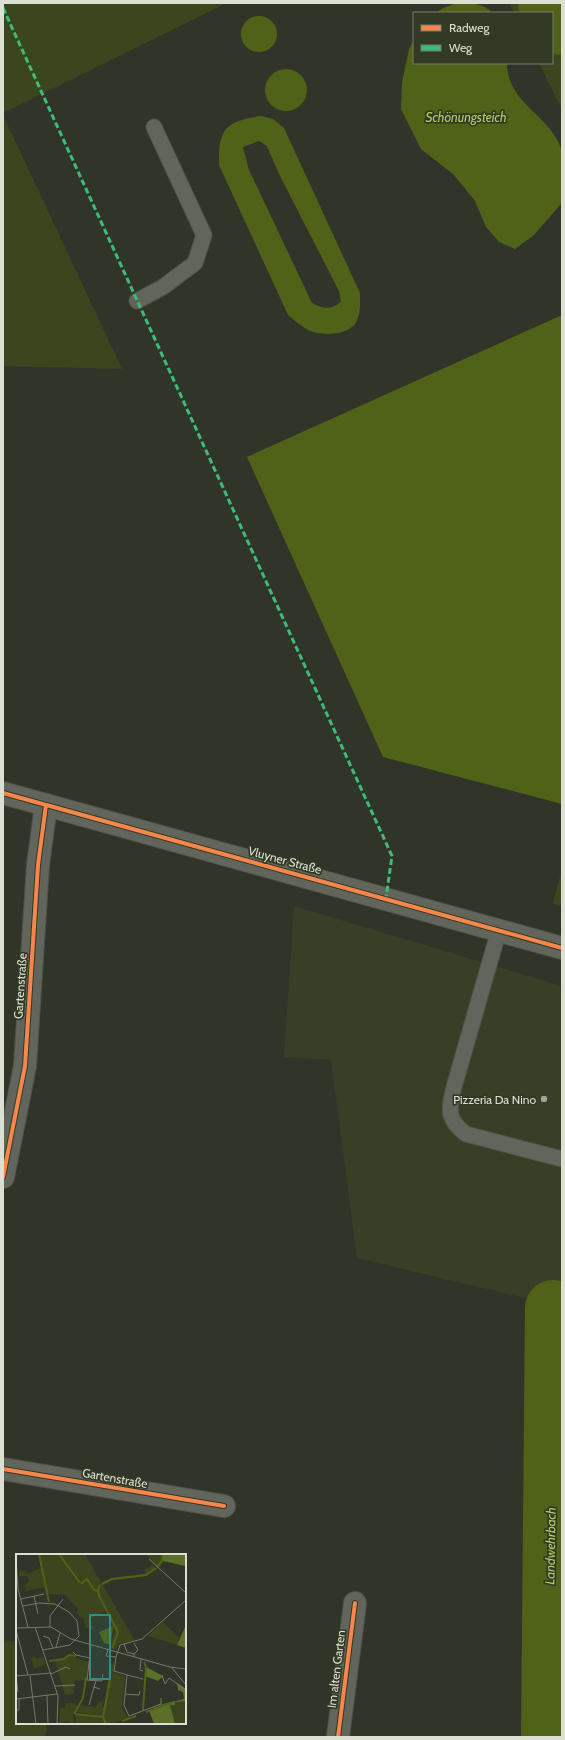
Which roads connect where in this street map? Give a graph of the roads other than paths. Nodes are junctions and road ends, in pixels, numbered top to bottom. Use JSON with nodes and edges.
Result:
{"nodes":[{"id":1,"x":154,"y":127,"type":"dead end"},
{"id":2,"x":137,"y":301,"type":"dead end"},
{"id":3,"x":3,"y":793,"type":"edge"},
{"id":4,"x":46,"y":805,"type":"junction"},
{"id":5,"x":500,"y":930,"type":"junction"},
{"id":6,"x":562,"y":948,"type":"edge"},
{"id":7,"x":562,"y":1159,"type":"edge"},
{"id":8,"x":3,"y":1170,"type":"edge"},
{"id":9,"x":3,"y":1469,"type":"edge"},
{"id":10,"x":224,"y":1506,"type":"dead end"},
{"id":11,"x":355,"y":1603,"type":"dead end"},
{"id":12,"x":338,"y":1737,"type":"edge"}],
"edges":[{"from":1,"to":2,"type":"lane"},
{"from":3,"to":4,"type":"street","name":"Vluyner Straße"},
{"from":4,"to":5,"type":"street","name":"Vluyner Straße"},
{"from":4,"to":8,"type":"street","name":"Gartenstraße"},
{"from":5,"to":6,"type":"street","name":"Vluyner Straße"},
{"from":5,"to":7,"type":"lane"},
{"from":9,"to":10,"type":"street","name":"Gartenstraße"},
{"from":11,"to":12,"type":"street","name":"Im alten Garten"}]}
